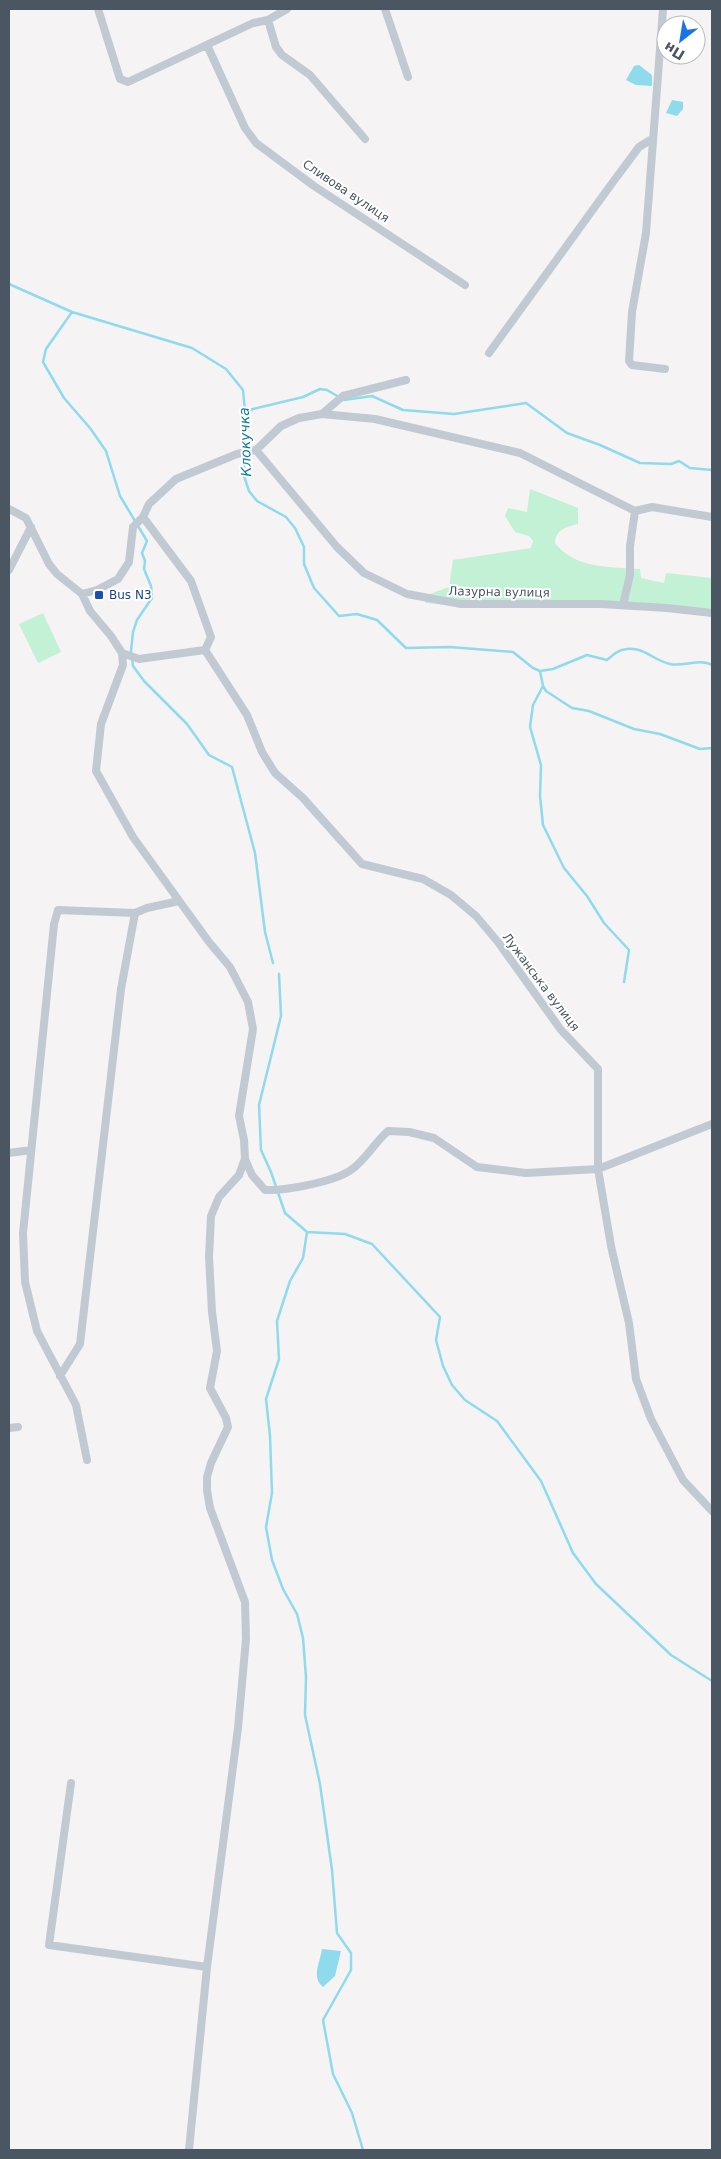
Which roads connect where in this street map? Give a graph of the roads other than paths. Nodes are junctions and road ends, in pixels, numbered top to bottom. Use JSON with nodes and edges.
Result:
{"nodes":[{"id":1,"x":98,"y":9,"type":"edge"},
{"id":2,"x":287,"y":9,"type":"edge"},
{"id":3,"x":385,"y":9,"type":"edge"},
{"id":4,"x":663,"y":9,"type":"edge"},
{"id":5,"x":268,"y":20,"type":"junction"},
{"id":6,"x":207,"y":45,"type":"junction"},
{"id":7,"x":408,"y":78,"type":"dead end"},
{"id":8,"x":365,"y":138,"type":"dead end"},
{"id":9,"x":652,"y":139,"type":"junction"},
{"id":10,"x":465,"y":285,"type":"dead end"},
{"id":11,"x":489,"y":353,"type":"dead end"},
{"id":12,"x":666,"y":369,"type":"dead end"},
{"id":13,"x":406,"y":380,"type":"dead end"},
{"id":14,"x":322,"y":414,"type":"junction"},
{"id":15,"x":252,"y":451,"type":"junction"},
{"id":16,"x":9,"y":509,"type":"edge"},
{"id":17,"x":635,"y":511,"type":"junction"},
{"id":18,"x":712,"y":517,"type":"edge"},
{"id":19,"x":141,"y":518,"type":"junction"},
{"id":20,"x":31,"y":527,"type":"junction"},
{"id":21,"x":9,"y":570,"type":"edge"},
{"id":22,"x":82,"y":594,"type":"junction"},
{"id":23,"x":623,"y":605,"type":"junction"},
{"id":24,"x":712,"y":613,"type":"edge"},
{"id":25,"x":205,"y":650,"type":"junction"},
{"id":26,"x":126,"y":655,"type":"junction"},
{"id":27,"x":179,"y":901,"type":"junction"},
{"id":28,"x":135,"y":913,"type":"junction"},
{"id":29,"x":712,"y":1124,"type":"edge"},
{"id":30,"x":31,"y":1150,"type":"junction"},
{"id":31,"x":9,"y":1153,"type":"edge"},
{"id":32,"x":245,"y":1159,"type":"junction"},
{"id":33,"x":598,"y":1169,"type":"junction"},
{"id":34,"x":60,"y":1376,"type":"junction"},
{"id":35,"x":18,"y":1427,"type":"dead end"},
{"id":36,"x":9,"y":1428,"type":"edge"},
{"id":37,"x":87,"y":1460,"type":"dead end"},
{"id":38,"x":712,"y":1511,"type":"edge"},
{"id":39,"x":71,"y":1783,"type":"dead end"},
{"id":40,"x":207,"y":1967,"type":"junction"},
{"id":41,"x":189,"y":2150,"type":"edge"}],
"edges":[{"from":1,"to":6,"type":"street"},
{"from":2,"to":5,"type":"street"},
{"from":3,"to":7,"type":"street"},
{"from":4,"to":9,"type":"street"},
{"from":5,"to":6,"type":"street"},
{"from":5,"to":8,"type":"street"},
{"from":6,"to":10,"type":"street","name":"Сливова вулиця"},
{"from":9,"to":11,"type":"street"},
{"from":9,"to":12,"type":"street"},
{"from":13,"to":14,"type":"street"},
{"from":14,"to":15,"type":"street"},
{"from":14,"to":17,"type":"street"},
{"from":15,"to":19,"type":"street"},
{"from":15,"to":23,"type":"street","name":"Лазурна вулиця"},
{"from":16,"to":20,"type":"street"},
{"from":17,"to":18,"type":"street"},
{"from":17,"to":23,"type":"street"},
{"from":19,"to":22,"type":"street"},
{"from":19,"to":25,"type":"street"},
{"from":20,"to":21,"type":"street"},
{"from":20,"to":22,"type":"street"},
{"from":22,"to":26,"type":"street"},
{"from":23,"to":24,"type":"street","name":"Лазурна вулиця"},
{"from":25,"to":26,"type":"street"},
{"from":25,"to":33,"type":"street","name":"Лужанська вулиця"},
{"from":26,"to":27,"type":"street"},
{"from":27,"to":28,"type":"street"},
{"from":27,"to":32,"type":"street"},
{"from":28,"to":30,"type":"street"},
{"from":28,"to":34,"type":"street"},
{"from":29,"to":33,"type":"street"},
{"from":30,"to":31,"type":"street"},
{"from":30,"to":34,"type":"street"},
{"from":32,"to":33,"type":"street"},
{"from":32,"to":40,"type":"street"},
{"from":33,"to":38,"type":"street","name":"Лужанська вулиця"},
{"from":34,"to":37,"type":"street"},
{"from":35,"to":36,"type":"street"},
{"from":39,"to":40,"type":"street"},
{"from":40,"to":41,"type":"street"}]}
